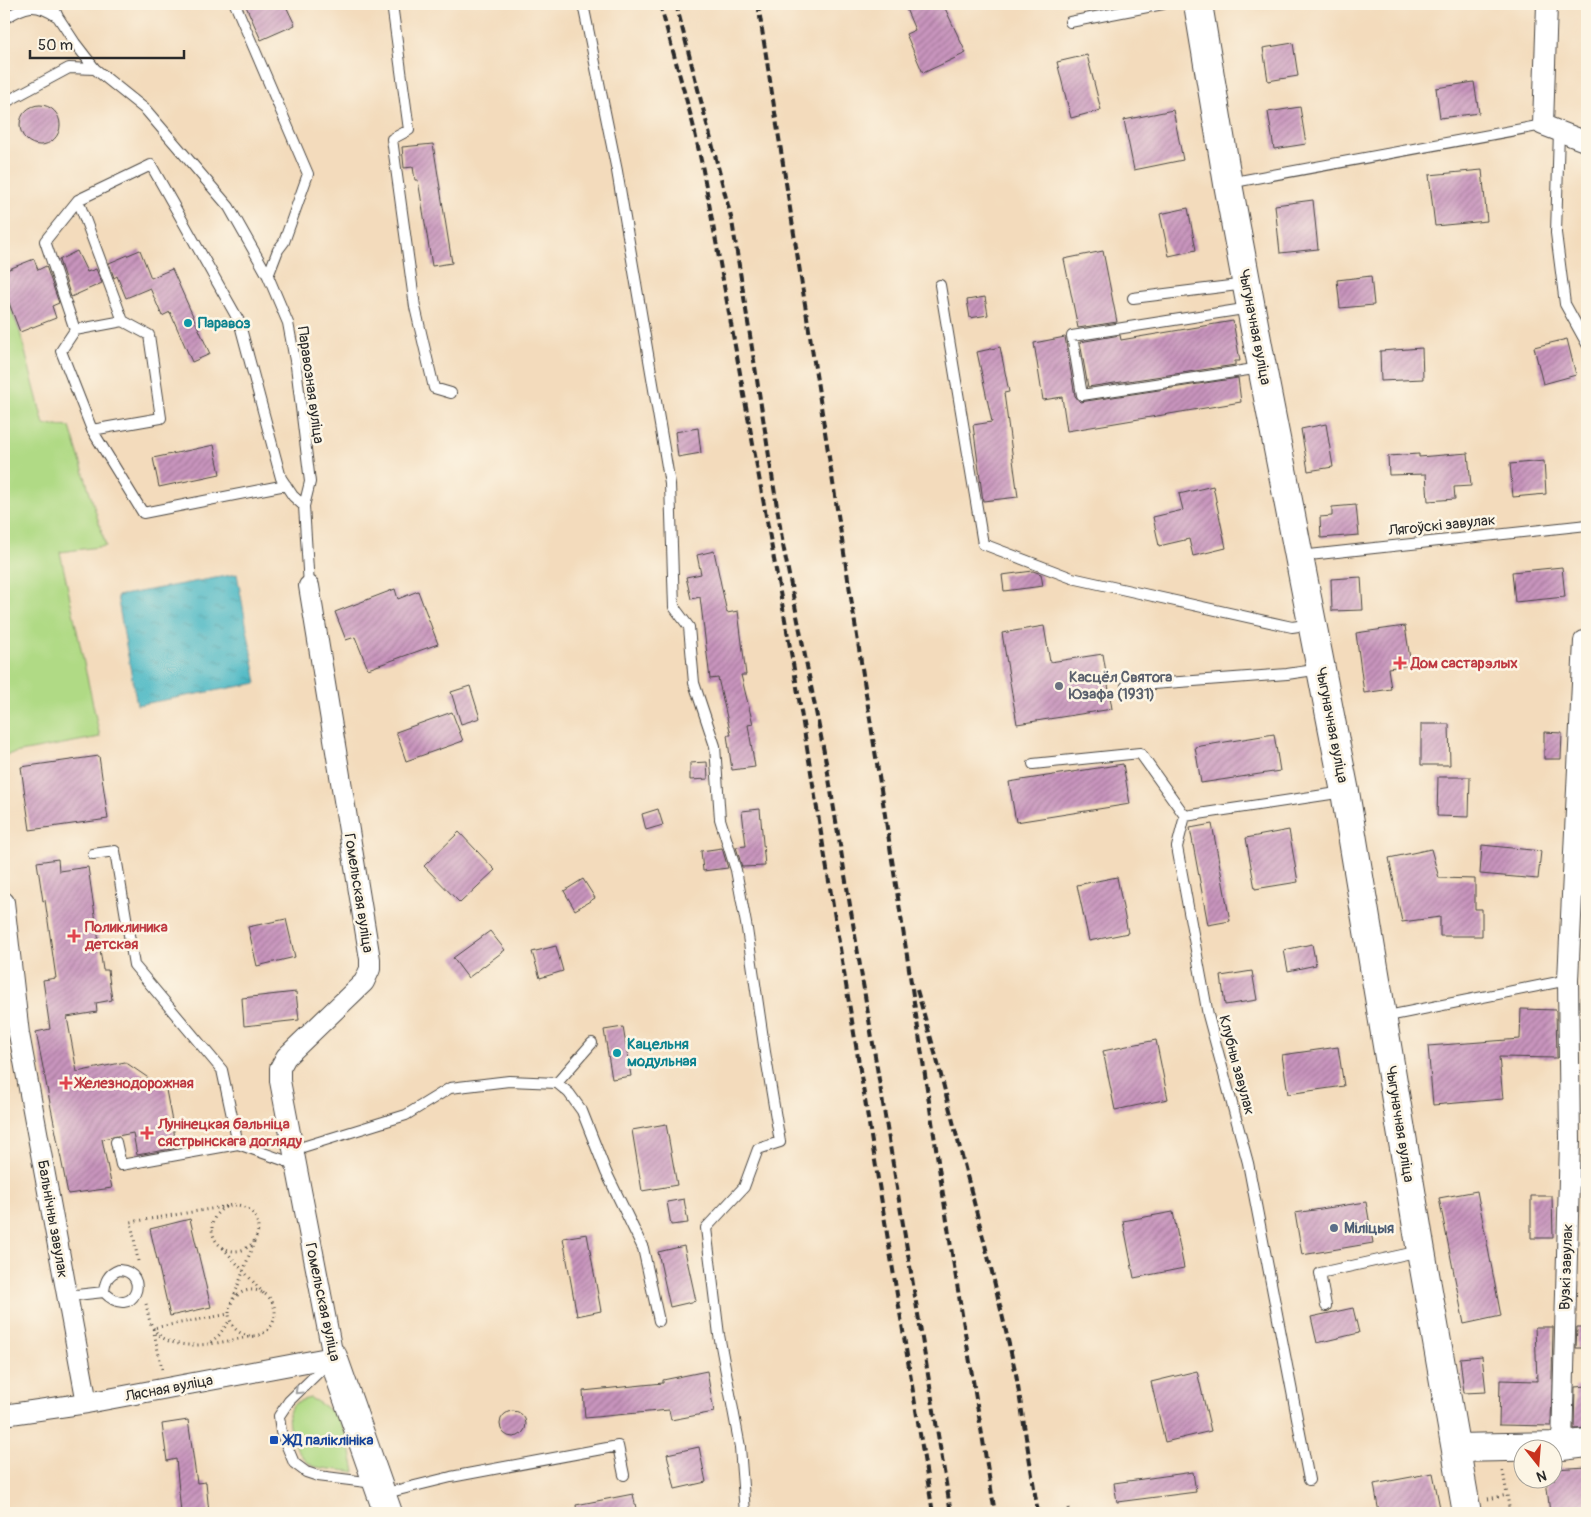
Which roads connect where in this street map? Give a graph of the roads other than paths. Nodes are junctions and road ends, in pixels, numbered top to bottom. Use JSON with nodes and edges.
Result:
{"nodes":[{"id":1,"x":52,"y":4,"type":"edge"},
{"id":2,"x":235,"y":4,"type":"edge"},
{"id":3,"x":392,"y":4,"type":"edge"},
{"id":4,"x":583,"y":4,"type":"edge"},
{"id":5,"x":1163,"y":4,"type":"edge"},
{"id":6,"x":1198,"y":4,"type":"edge"},
{"id":7,"x":1547,"y":4,"type":"edge"},
{"id":8,"x":58,"y":16,"type":"junction"},
{"id":9,"x":4,"y":19,"type":"edge"},
{"id":10,"x":1070,"y":22,"type":"dead end"},
{"id":11,"x":95,"y":69,"type":"junction"},
{"id":12,"x":4,"y":103,"type":"edge"},
{"id":13,"x":1551,"y":128,"type":"junction"},
{"id":14,"x":1587,"y":142,"type":"edge"},
{"id":15,"x":1228,"y":184,"type":"junction"},
{"id":16,"x":78,"y":200,"type":"junction"},
{"id":17,"x":268,"y":276,"type":"junction"},
{"id":18,"x":940,"y":284,"type":"dead end"},
{"id":19,"x":1249,"y":296,"type":"junction"},
{"id":20,"x":1133,"y":298,"type":"dead end"},
{"id":21,"x":123,"y":322,"type":"junction"},
{"id":22,"x":75,"y":330,"type":"junction"},
{"id":23,"x":1587,"y":344,"type":"edge"},
{"id":24,"x":1262,"y":367,"type":"junction"},
{"id":25,"x":451,"y":393,"type":"dead end"},
{"id":26,"x":92,"y":430,"type":"junction"},
{"id":27,"x":286,"y":485,"type":"junction"},
{"id":28,"x":304,"y":506,"type":"junction"},
{"id":29,"x":1587,"y":525,"type":"edge"},
{"id":30,"x":1299,"y":556,"type":"junction"},
{"id":31,"x":309,"y":586,"type":"joint"},
{"id":32,"x":1313,"y":624,"type":"junction"},
{"id":33,"x":1587,"y":640,"type":"edge"},
{"id":34,"x":1322,"y":668,"type":"junction"},
{"id":35,"x":1126,"y":686,"type":"dead end"},
{"id":36,"x":1033,"y":764,"type":"dead end"},
{"id":37,"x":1345,"y":792,"type":"junction"},
{"id":38,"x":1185,"y":816,"type":"junction"},
{"id":39,"x":93,"y":854,"type":"dead end"},
{"id":40,"x":4,"y":902,"type":"edge"},
{"id":41,"x":1568,"y":980,"type":"junction"},
{"id":42,"x":1382,"y":1017,"type":"junction"},
{"id":43,"x":12,"y":1031,"type":"edge"},
{"id":44,"x":592,"y":1043,"type":"dead end"},
{"id":45,"x":557,"y":1083,"type":"junction"},
{"id":46,"x":116,"y":1142,"type":"dead end"},
{"id":47,"x":238,"y":1144,"type":"junction"},
{"id":48,"x":295,"y":1158,"type":"junction"},
{"id":49,"x":1421,"y":1251,"type":"junction"},
{"id":50,"x":104,"y":1292,"type":"dead end"},
{"id":51,"x":67,"y":1296,"type":"junction"},
{"id":52,"x":1326,"y":1306,"type":"dead end"},
{"id":53,"x":659,"y":1321,"type":"dead end"},
{"id":54,"x":333,"y":1357,"type":"junction"},
{"id":55,"x":87,"y":1403,"type":"junction"},
{"id":56,"x":4,"y":1415,"type":"edge"},
{"id":57,"x":1574,"y":1444,"type":"edge"},
{"id":58,"x":1456,"y":1448,"type":"junction"},
{"id":59,"x":624,"y":1475,"type":"dead end"},
{"id":60,"x":1309,"y":1480,"type":"dead end"},
{"id":61,"x":382,"y":1497,"type":"edge"},
{"id":62,"x":745,"y":1513,"type":"edge"},
{"id":63,"x":1467,"y":1513,"type":"edge"}],
"edges":[{"from":1,"to":8,"type":"lane","name":"Паравозная вуліца"},
{"from":2,"to":17,"type":"lane"},
{"from":3,"to":25,"type":"lane"},
{"from":4,"to":62,"type":"lane"},
{"from":5,"to":10,"type":"lane"},
{"from":6,"to":15,"type":"street","name":"Чыгуначная вуліца"},
{"from":7,"to":13,"type":"street"},
{"from":8,"to":9,"type":"lane"},
{"from":8,"to":11,"type":"lane","name":"Паравозная вуліца"},
{"from":11,"to":12,"type":"lane"},
{"from":11,"to":17,"type":"lane","name":"Паравозная вуліца"},
{"from":13,"to":14,"type":"street"},
{"from":13,"to":15,"type":"lane"},
{"from":13,"to":23,"type":"lane"},
{"from":15,"to":19,"type":"street","name":"Чыгуначная вуліца"},
{"from":16,"to":21,"type":"lane"},
{"from":16,"to":22,"type":"lane"},
{"from":16,"to":27,"type":"lane"},
{"from":17,"to":28,"type":"lane","name":"Паравозная вуліца"},
{"from":18,"to":32,"type":"lane"},
{"from":19,"to":20,"type":"lane"},
{"from":19,"to":24,"type":"street","name":"Чыгуначная вуліца"},
{"from":19,"to":24,"type":"lane"},
{"from":21,"to":22,"type":"lane"},
{"from":21,"to":26,"type":"lane"},
{"from":22,"to":26,"type":"lane"},
{"from":24,"to":30,"type":"street","name":"Чыгуначная вуліца"},
{"from":26,"to":27,"type":"lane"},
{"from":27,"to":28,"type":"lane"},
{"from":28,"to":31,"type":"lane","name":"Паравозная вуліца"},
{"from":29,"to":30,"type":"lane","name":"Лягоўскі завулак"},
{"from":30,"to":32,"type":"street","name":"Чыгуначная вуліца"},
{"from":31,"to":48,"type":"street","name":"Гомельская вуліца"},
{"from":32,"to":34,"type":"street","name":"Чыгуначная вуліца"},
{"from":33,"to":41,"type":"street","name":"Вузкі завулак"},
{"from":34,"to":35,"type":"lane"},
{"from":34,"to":37,"type":"street","name":"Чыгуначная вуліца"},
{"from":36,"to":38,"type":"lane"},
{"from":37,"to":38,"type":"lane"},
{"from":37,"to":42,"type":"street","name":"Чыгуначная вуліца"},
{"from":38,"to":60,"type":"lane","name":"Клубны завулак"},
{"from":39,"to":47,"type":"lane"},
{"from":40,"to":43,"type":"street","name":"Бальнічны завулак"},
{"from":41,"to":42,"type":"lane"},
{"from":41,"to":57,"type":"street","name":"Вузкі завулак"},
{"from":42,"to":49,"type":"street","name":"Чыгуначная вуліца"},
{"from":43,"to":51,"type":"street","name":"Бальнічны завулак"},
{"from":44,"to":45,"type":"lane"},
{"from":45,"to":48,"type":"lane"},
{"from":45,"to":53,"type":"lane"},
{"from":46,"to":47,"type":"lane"},
{"from":47,"to":48,"type":"lane"},
{"from":48,"to":54,"type":"street","name":"Гомельская вуліца"},
{"from":49,"to":52,"type":"lane"},
{"from":49,"to":58,"type":"street","name":"Чыгуначная вуліца"},
{"from":50,"to":51,"type":"lane"},
{"from":51,"to":55,"type":"street","name":"Бальнічны завулак"},
{"from":54,"to":55,"type":"street","name":"Лясная вуліца"},
{"from":54,"to":61,"type":"street","name":"Гомельская вуліца"},
{"from":54,"to":61,"type":"lane","one_way":true},
{"from":55,"to":56,"type":"street","name":"Лясная вуліца"},
{"from":57,"to":58,"type":"street"},
{"from":58,"to":63,"type":"street","name":"Чыгуначная вуліца"},
{"from":59,"to":61,"type":"lane"}]}
